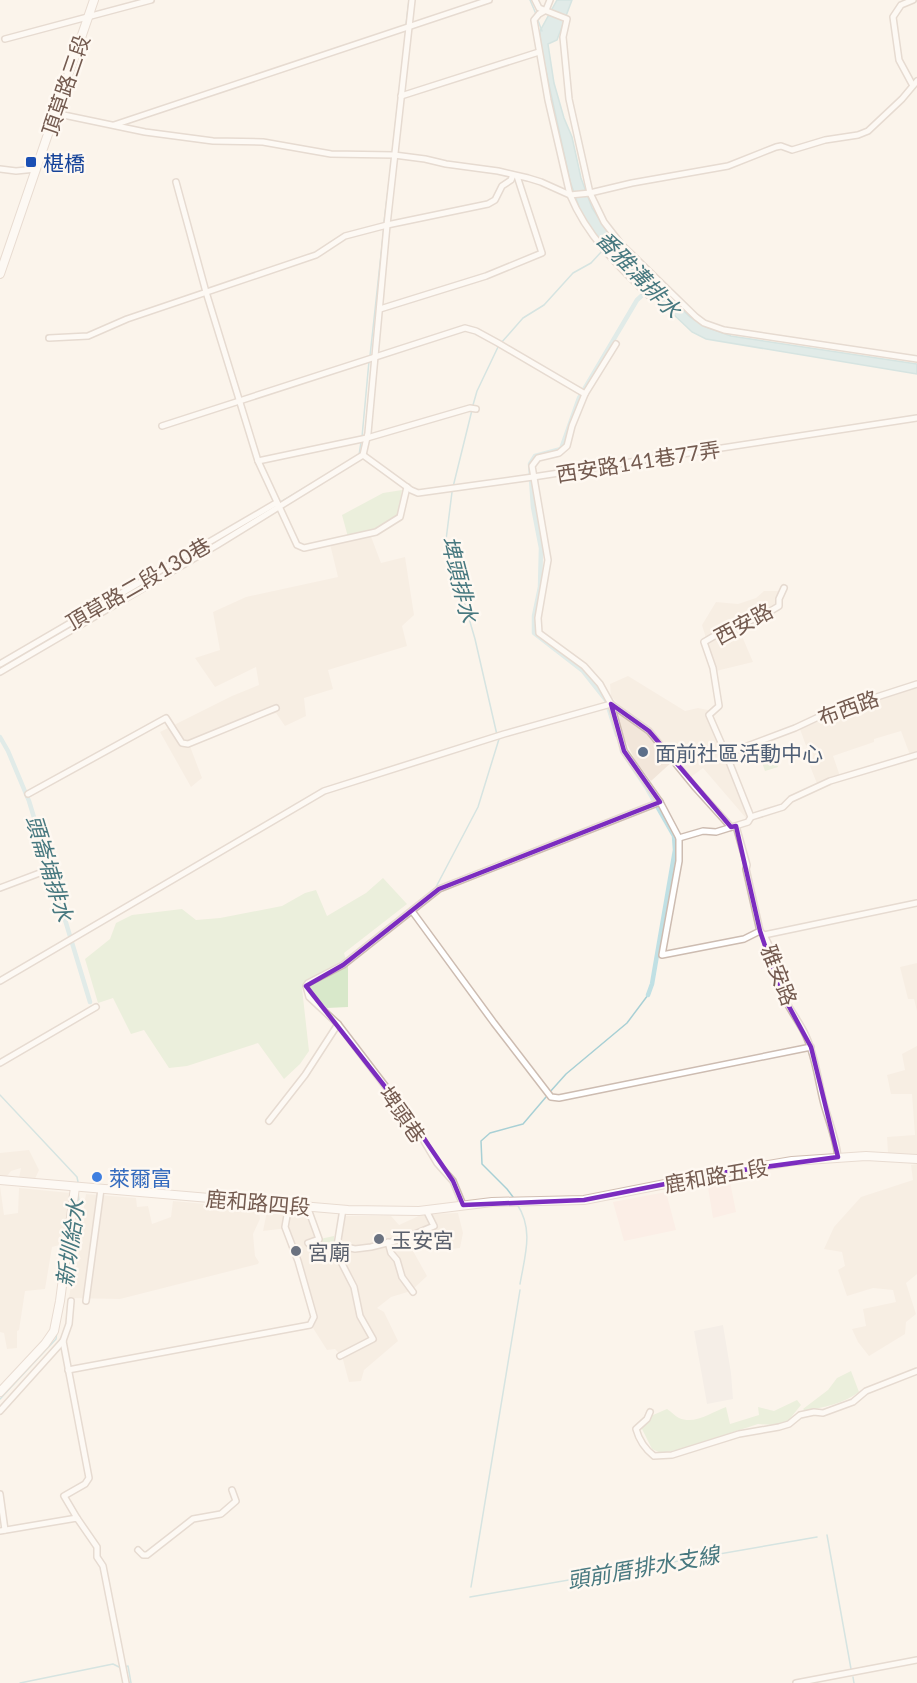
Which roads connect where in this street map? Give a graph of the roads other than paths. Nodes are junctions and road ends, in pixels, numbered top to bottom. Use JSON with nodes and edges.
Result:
{"nodes":[{"id":1,"x":94,"y":0,"type":"edge"},
{"id":2,"x":151,"y":0,"type":"edge"},
{"id":3,"x":412,"y":0,"type":"edge"},
{"id":4,"x":489,"y":0,"type":"edge"},
{"id":5,"x":535,"y":0,"type":"edge"},
{"id":6,"x":550,"y":0,"type":"edge"},
{"id":7,"x":913,"y":0,"type":"edge"},
{"id":8,"x":546,"y":10,"type":"junction"},
{"id":9,"x":88,"y":17,"type":"junction"},
{"id":10,"x":410,"y":25,"type":"junction"},
{"id":11,"x":5,"y":39,"type":"dead end"},
{"id":12,"x":538,"y":52,"type":"junction"},
{"id":13,"x":915,"y":82,"type":"edge"},
{"id":14,"x":401,"y":96,"type":"junction"},
{"id":15,"x":54,"y":113,"type":"junction"},
{"id":16,"x":112,"y":125,"type":"junction"},
{"id":17,"x":394,"y":156,"type":"junction"},
{"id":18,"x":0,"y":169,"type":"edge"},
{"id":19,"x":36,"y":169,"type":"junction"},
{"id":20,"x":515,"y":176,"type":"junction"},
{"id":21,"x":176,"y":182,"type":"dead end"},
{"id":22,"x":590,"y":194,"type":"junction"},
{"id":23,"x":570,"y":195,"type":"junction"},
{"id":24,"x":387,"y":225,"type":"junction"},
{"id":25,"x":0,"y":274,"type":"edge"},
{"id":26,"x":206,"y":292,"type":"junction"},
{"id":27,"x":648,"y":295,"type":"dead end"},
{"id":28,"x":380,"y":309,"type":"junction"},
{"id":29,"x":49,"y":338,"type":"dead end"},
{"id":30,"x":615,"y":344,"type":"dead end"},
{"id":31,"x":375,"y":358,"type":"junction"},
{"id":32,"x":917,"y":359,"type":"edge"},
{"id":33,"x":583,"y":393,"type":"junction"},
{"id":34,"x":240,"y":400,"type":"junction"},
{"id":35,"x":473,"y":409,"type":"dead end"},
{"id":36,"x":917,"y":418,"type":"edge"},
{"id":37,"x":162,"y":426,"type":"dead end"},
{"id":38,"x":367,"y":438,"type":"junction"},
{"id":39,"x":363,"y":455,"type":"junction"},
{"id":40,"x":258,"y":461,"type":"junction"},
{"id":41,"x":533,"y":477,"type":"junction"},
{"id":42,"x":407,"y":487,"type":"junction"},
{"id":43,"x":277,"y":505,"type":"junction"},
{"id":44,"x":783,"y":588,"type":"dead end"},
{"id":45,"x":0,"y":664,"type":"edge"},
{"id":46,"x":0,"y":672,"type":"edge"},
{"id":47,"x":917,"y":684,"type":"edge"},
{"id":48,"x":611,"y":704,"type":"junction"},
{"id":49,"x":276,"y":708,"type":"dead end"},
{"id":50,"x":726,"y":754,"type":"junction"},
{"id":51,"x":917,"y":755,"type":"edge"},
{"id":52,"x":28,"y":794,"type":"dead end"},
{"id":53,"x":660,"y":802,"type":"junction"},
{"id":54,"x":751,"y":817,"type":"junction"},
{"id":55,"x":734,"y":827,"type":"junction"},
{"id":56,"x":678,"y":838,"type":"junction"},
{"id":57,"x":50,"y":869,"type":"dead end"},
{"id":58,"x":0,"y":888,"type":"edge"},
{"id":59,"x":917,"y":903,"type":"edge"},
{"id":60,"x":412,"y":911,"type":"junction"},
{"id":61,"x":762,"y":933,"type":"junction"},
{"id":62,"x":0,"y":981,"type":"edge"},
{"id":63,"x":96,"y":1007,"type":"dead end"},
{"id":64,"x":338,"y":1024,"type":"junction"},
{"id":65,"x":811,"y":1047,"type":"junction"},
{"id":66,"x":0,"y":1063,"type":"edge"},
{"id":67,"x":268,"y":1121,"type":"dead end"},
{"id":68,"x":838,"y":1157,"type":"junction"},
{"id":69,"x":917,"y":1159,"type":"edge"},
{"id":70,"x":0,"y":1180,"type":"edge"},
{"id":71,"x":75,"y":1187,"type":"junction"},
{"id":72,"x":100,"y":1189,"type":"junction"},
{"id":73,"x":517,"y":1202,"type":"joint"},
{"id":74,"x":289,"y":1204,"type":"junction"},
{"id":75,"x":463,"y":1205,"type":"junction"},
{"id":76,"x":307,"y":1206,"type":"junction"},
{"id":77,"x":344,"y":1209,"type":"junction"},
{"id":78,"x":426,"y":1210,"type":"junction"},
{"id":79,"x":388,"y":1242,"type":"junction"},
{"id":80,"x":309,"y":1244,"type":"dead end"},
{"id":81,"x":337,"y":1245,"type":"junction"},
{"id":82,"x":413,"y":1292,"type":"dead end"},
{"id":83,"x":71,"y":1301,"type":"dead end"},
{"id":84,"x":86,"y":1301,"type":"dead end"},
{"id":85,"x":63,"y":1341,"type":"junction"},
{"id":86,"x":340,"y":1356,"type":"dead end"},
{"id":87,"x":68,"y":1370,"type":"junction"},
{"id":88,"x":915,"y":1371,"type":"edge"},
{"id":89,"x":917,"y":1380,"type":"edge"},
{"id":90,"x":0,"y":1392,"type":"edge"},
{"id":91,"x":0,"y":1411,"type":"edge"},
{"id":92,"x":650,"y":1412,"type":"dead end"},
{"id":93,"x":232,"y":1490,"type":"dead end"},
{"id":94,"x":0,"y":1494,"type":"edge"},
{"id":95,"x":77,"y":1518,"type":"junction"},
{"id":96,"x":2,"y":1531,"type":"edge"},
{"id":97,"x":138,"y":1550,"type":"dead end"},
{"id":98,"x":917,"y":1660,"type":"edge"},
{"id":99,"x":126,"y":1683,"type":"edge"},
{"id":100,"x":796,"y":1683,"type":"edge"}],
"edges":[{"from":1,"to":9,"type":"main road","name":"頂草路三段"},
{"from":2,"to":9,"type":"street"},
{"from":3,"to":10,"type":"street"},
{"from":4,"to":10,"type":"street"},
{"from":5,"to":8,"type":"street"},
{"from":6,"to":8,"type":"street"},
{"from":7,"to":13,"type":"street"},
{"from":8,"to":12,"type":"street"},
{"from":8,"to":22,"type":"street"},
{"from":9,"to":11,"type":"street"},
{"from":9,"to":15,"type":"main road","name":"頂草路三段"},
{"from":10,"to":14,"type":"street"},
{"from":10,"to":16,"type":"street"},
{"from":12,"to":14,"type":"street"},
{"from":12,"to":23,"type":"street"},
{"from":13,"to":22,"type":"street"},
{"from":14,"to":17,"type":"street"},
{"from":15,"to":16,"type":"street"},
{"from":15,"to":19,"type":"main road","name":"頂草路三段"},
{"from":16,"to":17,"type":"street"},
{"from":17,"to":20,"type":"street"},
{"from":17,"to":24,"type":"street"},
{"from":18,"to":19,"type":"street"},
{"from":19,"to":25,"type":"main road","name":"頂草路三段"},
{"from":20,"to":23,"type":"street"},
{"from":20,"to":24,"type":"street"},
{"from":20,"to":28,"type":"street"},
{"from":21,"to":26,"type":"street"},
{"from":22,"to":23,"type":"street"},
{"from":22,"to":32,"type":"street"},
{"from":23,"to":27,"type":"street"},
{"from":24,"to":26,"type":"street"},
{"from":24,"to":28,"type":"street"},
{"from":26,"to":29,"type":"street"},
{"from":26,"to":34,"type":"street"},
{"from":28,"to":31,"type":"street"},
{"from":30,"to":33,"type":"street"},
{"from":31,"to":33,"type":"street"},
{"from":31,"to":34,"type":"street"},
{"from":31,"to":38,"type":"street"},
{"from":33,"to":41,"type":"street"},
{"from":34,"to":37,"type":"street"},
{"from":34,"to":40,"type":"street"},
{"from":35,"to":38,"type":"street"},
{"from":36,"to":41,"type":"street","name":"西安路141巷77弄"},
{"from":38,"to":39,"type":"street"},
{"from":38,"to":40,"type":"street"},
{"from":39,"to":42,"type":"street"},
{"from":39,"to":43,"type":"street"},
{"from":40,"to":43,"type":"street"},
{"from":41,"to":42,"type":"street","name":"西安路141巷77弄"},
{"from":41,"to":48,"type":"street"},
{"from":42,"to":43,"type":"street"},
{"from":43,"to":45,"type":"street","name":"頂草路二段130巷"},
{"from":43,"to":46,"type":"street"},
{"from":44,"to":50,"type":"street","name":"西安路"},
{"from":47,"to":50,"type":"street","name":"布西路"},
{"from":48,"to":53,"type":"street"},
{"from":48,"to":55,"type":"street","name":"雅安路"},
{"from":48,"to":62,"type":"street"},
{"from":49,"to":52,"type":"street"},
{"from":50,"to":54,"type":"street"},
{"from":51,"to":54,"type":"street"},
{"from":53,"to":56,"type":"street"},
{"from":53,"to":60,"type":"street"},
{"from":54,"to":55,"type":"street"},
{"from":55,"to":56,"type":"street"},
{"from":55,"to":61,"type":"street","name":"雅安路"},
{"from":56,"to":61,"type":"street"},
{"from":57,"to":58,"type":"street"},
{"from":59,"to":61,"type":"street"},
{"from":60,"to":64,"type":"street","name":"埤頭巷"},
{"from":60,"to":65,"type":"street"},
{"from":61,"to":65,"type":"street","name":"雅安路"},
{"from":63,"to":66,"type":"street"},
{"from":64,"to":67,"type":"street"},
{"from":64,"to":75,"type":"street","name":"埤頭巷"},
{"from":65,"to":68,"type":"street","name":"雅安路"},
{"from":68,"to":69,"type":"main road","name":"鹿和路五段"},
{"from":68,"to":73,"type":"main road","name":"鹿和路五段"},
{"from":70,"to":71,"type":"main road","name":"鹿和路四段"},
{"from":71,"to":72,"type":"main road","name":"鹿和路四段"},
{"from":71,"to":90,"type":"main road"},
{"from":72,"to":74,"type":"main road","name":"鹿和路四段"},
{"from":72,"to":84,"type":"street"},
{"from":73,"to":75,"type":"main road","name":"鹿和路四段"},
{"from":74,"to":76,"type":"main road","name":"鹿和路四段"},
{"from":74,"to":87,"type":"street"},
{"from":75,"to":78,"type":"main road","name":"鹿和路四段"},
{"from":76,"to":77,"type":"main road","name":"鹿和路四段"},
{"from":76,"to":80,"type":"street"},
{"from":77,"to":78,"type":"main road","name":"鹿和路四段"},
{"from":77,"to":81,"type":"street"},
{"from":78,"to":79,"type":"street"},
{"from":79,"to":81,"type":"street"},
{"from":79,"to":82,"type":"street"},
{"from":81,"to":86,"type":"street"},
{"from":83,"to":85,"type":"street"},
{"from":85,"to":87,"type":"street"},
{"from":85,"to":91,"type":"street"},
{"from":87,"to":95,"type":"street"},
{"from":88,"to":89,"type":"street"},
{"from":88,"to":92,"type":"street"},
{"from":93,"to":97,"type":"street"},
{"from":94,"to":96,"type":"street"},
{"from":95,"to":96,"type":"street"},
{"from":95,"to":99,"type":"street"},
{"from":98,"to":100,"type":"street"}]}
